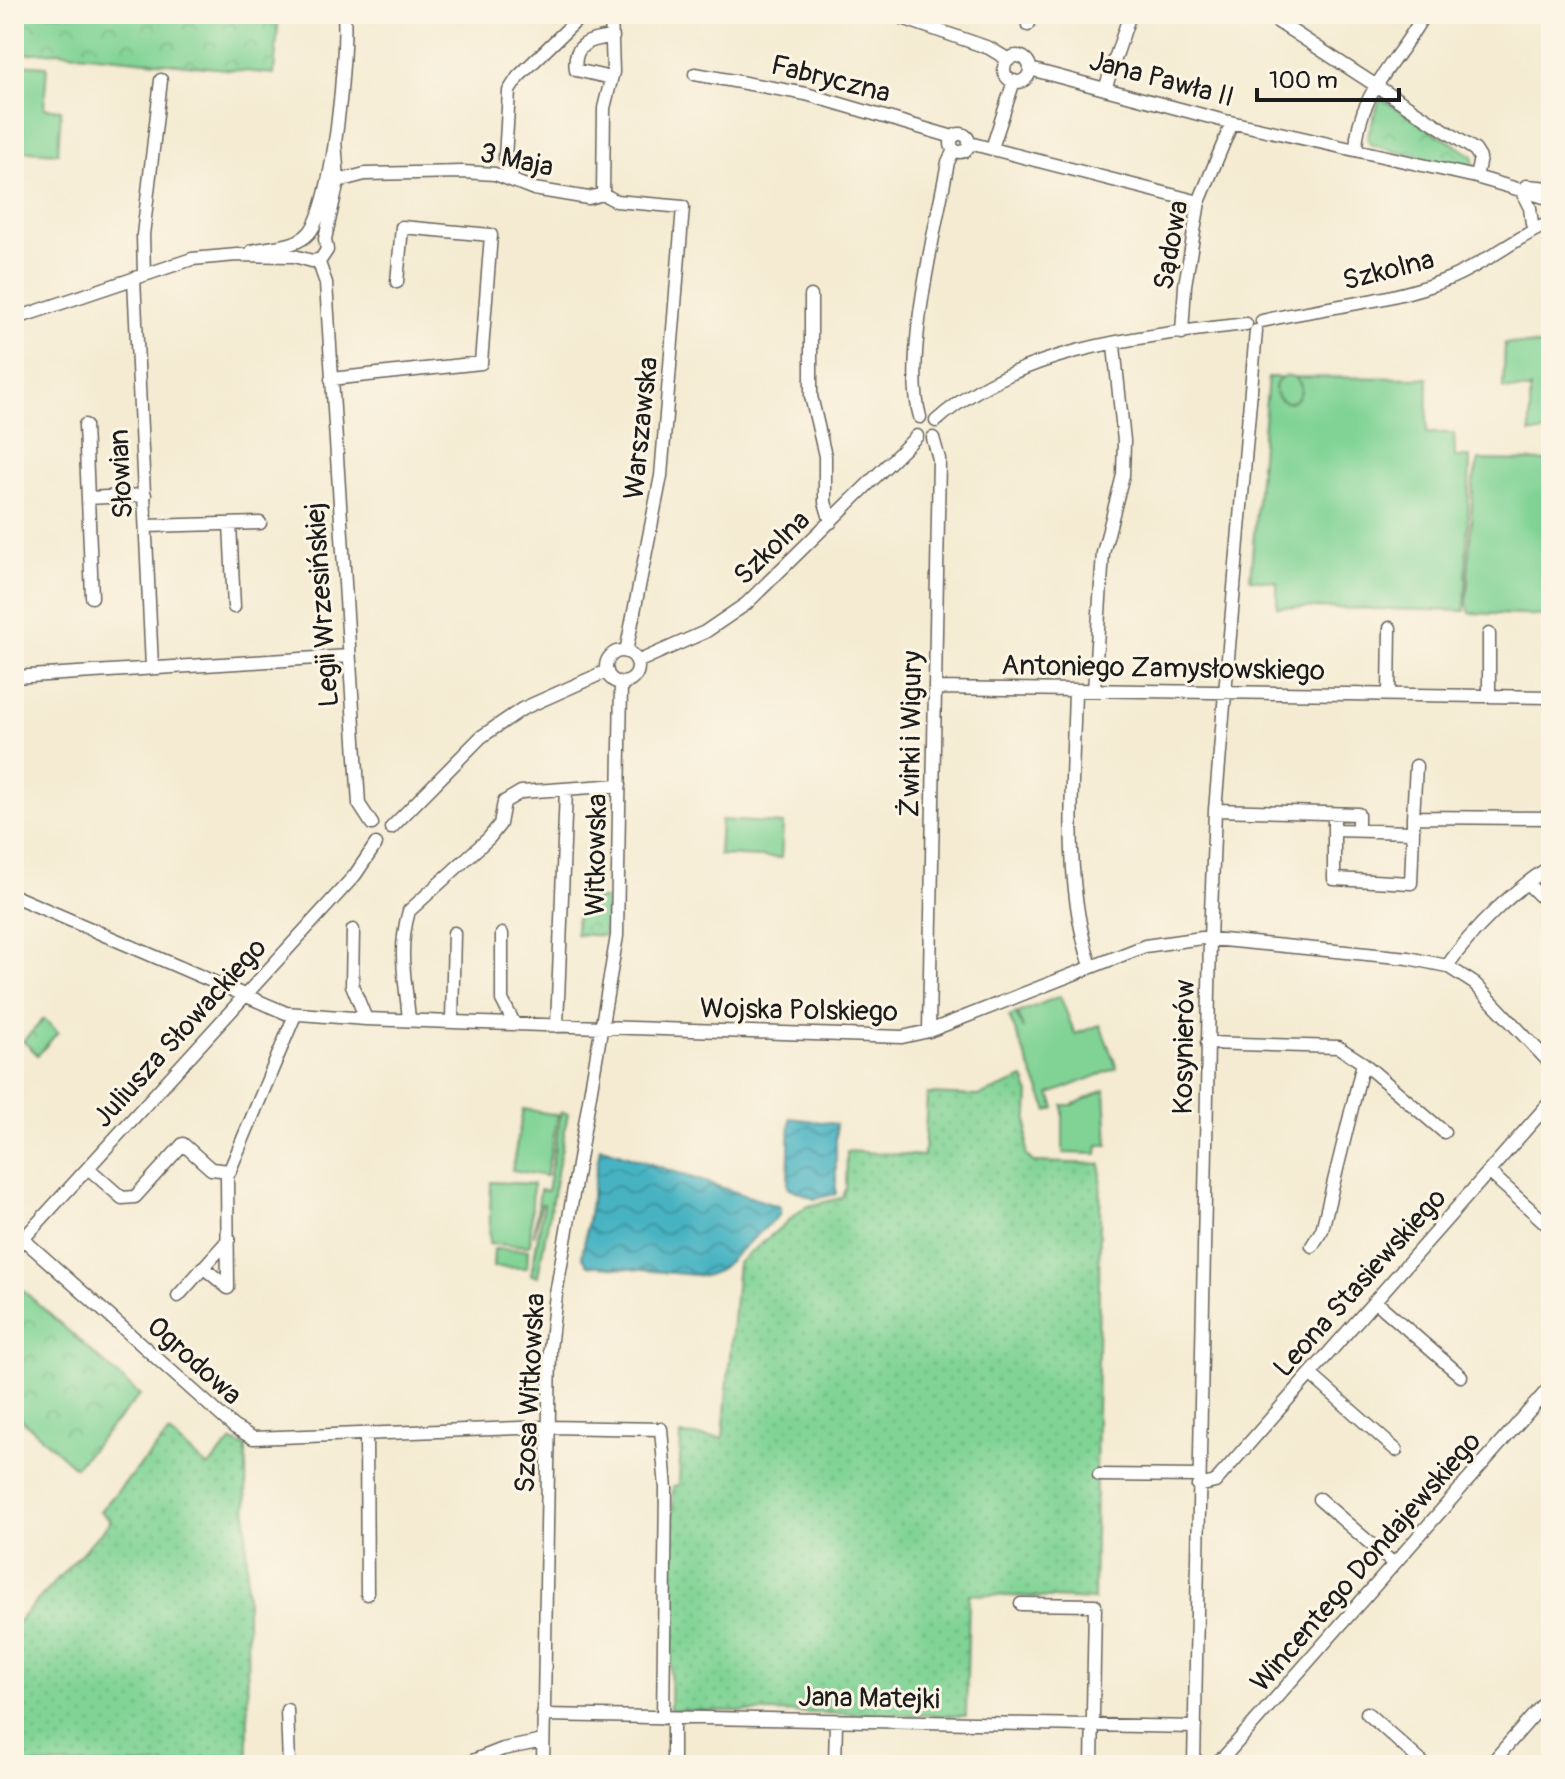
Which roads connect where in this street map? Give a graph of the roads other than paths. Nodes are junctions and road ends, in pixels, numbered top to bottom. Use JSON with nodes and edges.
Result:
{"nodes":[{"id":1,"x":347,"y":14,"type":"edge"},
{"id":2,"x":583,"y":14,"type":"edge"},
{"id":3,"x":611,"y":14,"type":"edge"},
{"id":4,"x":891,"y":14,"type":"edge"},
{"id":5,"x":1130,"y":14,"type":"edge"},
{"id":6,"x":1266,"y":14,"type":"edge"},
{"id":7,"x":1424,"y":14,"type":"edge"},
{"id":8,"x":613,"y":37,"type":"junction"},
{"id":9,"x":1009,"y":60,"type":"junction"},
{"id":10,"x":1030,"y":69,"type":"junction"},
{"id":11,"x":695,"y":74,"type":"dead end"},
{"id":12,"x":611,"y":78,"type":"junction"},
{"id":13,"x":161,"y":80,"type":"dead end"},
{"id":14,"x":1014,"y":81,"type":"junction"},
{"id":15,"x":1376,"y":85,"type":"junction"},
{"id":16,"x":1105,"y":89,"type":"junction"},
{"id":17,"x":1232,"y":123,"type":"junction"},
{"id":18,"x":335,"y":140,"type":"junction"},
{"id":19,"x":954,"y":143,"type":"junction"},
{"id":20,"x":992,"y":148,"type":"junction"},
{"id":21,"x":1356,"y":150,"type":"junction"},
{"id":22,"x":1476,"y":177,"type":"junction"},
{"id":23,"x":512,"y":178,"type":"junction"},
{"id":24,"x":338,"y":181,"type":"junction"},
{"id":25,"x":1551,"y":188,"type":"edge"},
{"id":26,"x":1518,"y":189,"type":"junction"},
{"id":27,"x":603,"y":194,"type":"junction"},
{"id":28,"x":1551,"y":199,"type":"edge"},
{"id":29,"x":1199,"y":202,"type":"junction"},
{"id":30,"x":683,"y":207,"type":"joint"},
{"id":31,"x":1551,"y":212,"type":"edge"},
{"id":32,"x":1551,"y":222,"type":"edge"},
{"id":33,"x":1532,"y":224,"type":"junction"},
{"id":34,"x":305,"y":237,"type":"junction"},
{"id":35,"x":325,"y":239,"type":"junction"},
{"id":36,"x":1518,"y":239,"type":"junction"},
{"id":37,"x":237,"y":255,"type":"junction"},
{"id":38,"x":312,"y":260,"type":"junction"},
{"id":39,"x":139,"y":276,"type":"junction"},
{"id":40,"x":397,"y":282,"type":"dead end"},
{"id":41,"x":811,"y":296,"type":"dead end"},
{"id":42,"x":14,"y":319,"type":"edge"},
{"id":43,"x":1255,"y":326,"type":"junction"},
{"id":44,"x":1182,"y":333,"type":"junction"},
{"id":45,"x":1114,"y":346,"type":"junction"},
{"id":46,"x":331,"y":379,"type":"junction"},
{"id":47,"x":920,"y":417,"type":"junction"},
{"id":48,"x":936,"y":421,"type":"junction"},
{"id":49,"x":85,"y":425,"type":"dead end"},
{"id":50,"x":917,"y":436,"type":"junction"},
{"id":51,"x":933,"y":438,"type":"junction"},
{"id":52,"x":145,"y":495,"type":"junction"},
{"id":53,"x":88,"y":498,"type":"junction"},
{"id":54,"x":831,"y":522,"type":"junction"},
{"id":55,"x":260,"y":523,"type":"dead end"},
{"id":56,"x":230,"y":524,"type":"junction"},
{"id":57,"x":146,"y":526,"type":"junction"},
{"id":58,"x":92,"y":597,"type":"dead end"},
{"id":59,"x":234,"y":607,"type":"dead end"},
{"id":60,"x":1390,"y":628,"type":"dead end"},
{"id":61,"x":1489,"y":634,"type":"dead end"},
{"id":62,"x":626,"y":652,"type":"junction"},
{"id":63,"x":349,"y":656,"type":"junction"},
{"id":64,"x":637,"y":662,"type":"junction"},
{"id":65,"x":152,"y":667,"type":"junction"},
{"id":66,"x":607,"y":671,"type":"junction"},
{"id":67,"x":14,"y":677,"type":"edge"},
{"id":68,"x":621,"y":683,"type":"junction"},
{"id":69,"x":935,"y":688,"type":"junction"},
{"id":70,"x":1075,"y":690,"type":"junction"},
{"id":71,"x":1094,"y":690,"type":"junction"},
{"id":72,"x":1225,"y":691,"type":"junction"},
{"id":73,"x":1389,"y":695,"type":"junction"},
{"id":74,"x":1489,"y":696,"type":"junction"},
{"id":75,"x":1551,"y":697,"type":"edge"},
{"id":76,"x":1416,"y":766,"type":"dead end"},
{"id":77,"x":620,"y":785,"type":"junction"},
{"id":78,"x":566,"y":790,"type":"junction"},
{"id":79,"x":1215,"y":810,"type":"junction"},
{"id":80,"x":1334,"y":814,"type":"junction"},
{"id":81,"x":1413,"y":817,"type":"junction"},
{"id":82,"x":1551,"y":818,"type":"edge"},
{"id":83,"x":372,"y":824,"type":"junction"},
{"id":84,"x":391,"y":828,"type":"junction"},
{"id":85,"x":1334,"y":830,"type":"junction"},
{"id":86,"x":1358,"y":830,"type":"junction"},
{"id":87,"x":1413,"y":832,"type":"junction"},
{"id":88,"x":376,"y":844,"type":"junction"},
{"id":89,"x":1551,"y":866,"type":"edge"},
{"id":90,"x":1527,"y":883,"type":"junction"},
{"id":91,"x":14,"y":896,"type":"edge"},
{"id":92,"x":1551,"y":907,"type":"edge"},
{"id":93,"x":353,"y":930,"type":"dead end"},
{"id":94,"x":454,"y":933,"type":"dead end"},
{"id":95,"x":502,"y":934,"type":"dead end"},
{"id":96,"x":1210,"y":939,"type":"junction"},
{"id":97,"x":1091,"y":966,"type":"junction"},
{"id":98,"x":1447,"y":966,"type":"junction"},
{"id":99,"x":245,"y":996,"type":"junction"},
{"id":100,"x":295,"y":1015,"type":"junction"},
{"id":101,"x":366,"y":1019,"type":"junction"},
{"id":102,"x":409,"y":1020,"type":"junction"},
{"id":103,"x":452,"y":1021,"type":"junction"},
{"id":104,"x":514,"y":1023,"type":"junction"},
{"id":105,"x":557,"y":1026,"type":"junction"},
{"id":106,"x":602,"y":1027,"type":"junction"},
{"id":107,"x":929,"y":1031,"type":"junction"},
{"id":108,"x":1207,"y":1043,"type":"junction"},
{"id":109,"x":1363,"y":1063,"type":"junction"},
{"id":110,"x":1551,"y":1064,"type":"edge"},
{"id":111,"x":1551,"y":1101,"type":"edge"},
{"id":112,"x":1444,"y":1132,"type":"dead end"},
{"id":113,"x":88,"y":1168,"type":"junction"},
{"id":114,"x":230,"y":1171,"type":"junction"},
{"id":115,"x":1489,"y":1172,"type":"junction"},
{"id":116,"x":1551,"y":1228,"type":"edge"},
{"id":117,"x":229,"y":1239,"type":"junction"},
{"id":118,"x":17,"y":1245,"type":"edge"},
{"id":119,"x":1312,"y":1246,"type":"dead end"},
{"id":120,"x":203,"y":1267,"type":"junction"},
{"id":121,"x":178,"y":1296,"type":"dead end"},
{"id":122,"x":1375,"y":1301,"type":"junction"},
{"id":123,"x":1310,"y":1374,"type":"junction"},
{"id":124,"x":1461,"y":1376,"type":"dead end"},
{"id":125,"x":1551,"y":1386,"type":"edge"},
{"id":126,"x":548,"y":1427,"type":"junction"},
{"id":127,"x":366,"y":1436,"type":"junction"},
{"id":128,"x":1396,"y":1450,"type":"dead end"},
{"id":129,"x":1099,"y":1475,"type":"dead end"},
{"id":130,"x":1198,"y":1481,"type":"junction"},
{"id":131,"x":1319,"y":1499,"type":"dead end"},
{"id":132,"x":1394,"y":1564,"type":"junction"},
{"id":133,"x":367,"y":1594,"type":"dead end"},
{"id":134,"x":1021,"y":1604,"type":"dead end"},
{"id":135,"x":1551,"y":1695,"type":"edge"},
{"id":136,"x":287,"y":1710,"type":"dead end"},
{"id":137,"x":1367,"y":1713,"type":"dead end"},
{"id":138,"x":543,"y":1715,"type":"junction"},
{"id":139,"x":668,"y":1718,"type":"junction"},
{"id":140,"x":836,"y":1721,"type":"junction"},
{"id":141,"x":1093,"y":1725,"type":"junction"},
{"id":142,"x":1195,"y":1727,"type":"junction"},
{"id":143,"x":543,"y":1741,"type":"junction"},
{"id":144,"x":488,"y":1760,"type":"edge"},
{"id":145,"x":289,"y":1765,"type":"edge"},
{"id":146,"x":462,"y":1765,"type":"edge"},
{"id":147,"x":543,"y":1765,"type":"edge"},
{"id":148,"x":673,"y":1765,"type":"edge"},
{"id":149,"x":835,"y":1765,"type":"edge"},
{"id":150,"x":1092,"y":1765,"type":"edge"},
{"id":151,"x":1194,"y":1765,"type":"edge"},
{"id":152,"x":1212,"y":1765,"type":"edge"},
{"id":153,"x":1425,"y":1765,"type":"edge"},
{"id":154,"x":1490,"y":1765,"type":"edge"}],
"edges":[{"from":1,"to":18,"type":"street"},
{"from":2,"to":23,"type":"street"},
{"from":3,"to":8,"type":"street"},
{"from":4,"to":9,"type":"street"},
{"from":5,"to":16,"type":"street"},
{"from":6,"to":15,"type":"street"},
{"from":7,"to":15,"type":"street"},
{"from":8,"to":12,"type":"street"},
{"from":8,"to":12,"type":"street"},
{"from":9,"to":10,"type":"street"},
{"from":9,"to":14,"type":"street"},
{"from":10,"to":14,"type":"street"},
{"from":10,"to":16,"type":"street","name":"Jana Pawła II"},
{"from":11,"to":19,"type":"street","name":"Fabryczna"},
{"from":12,"to":27,"type":"street"},
{"from":13,"to":39,"type":"street","name":"Słowian"},
{"from":14,"to":20,"type":"street"},
{"from":15,"to":21,"type":"street"},
{"from":15,"to":22,"type":"street"},
{"from":16,"to":17,"type":"street","name":"Jana Pawła II"},
{"from":17,"to":21,"type":"street","name":"Jana Pawła II"},
{"from":17,"to":29,"type":"street","name":"Sądowa"},
{"from":18,"to":24,"type":"street"},
{"from":18,"to":34,"type":"street"},
{"from":19,"to":20,"type":"street"},
{"from":19,"to":47,"type":"street"},
{"from":20,"to":29,"type":"street"},
{"from":21,"to":22,"type":"street","name":"Jana Pawła II"},
{"from":22,"to":26,"type":"street","name":"Jana Pawła II"},
{"from":23,"to":24,"type":"street","name":"3 Maja"},
{"from":23,"to":27,"type":"street","name":"3 Maja"},
{"from":24,"to":35,"type":"street"},
{"from":25,"to":26,"type":"street","name":"Jana Pawła II"},
{"from":26,"to":28,"type":"street","name":"Jana Pawła II"},
{"from":26,"to":33,"type":"street"},
{"from":27,"to":30,"type":"street","name":"3 Maja"},
{"from":29,"to":44,"type":"street","name":"Sądowa"},
{"from":30,"to":62,"type":"street","name":"Warszawska"},
{"from":31,"to":33,"type":"street","name":"Szkolna"},
{"from":32,"to":36,"type":"street","name":"Szkolna"},
{"from":33,"to":36,"type":"street","name":"Szkolna"},
{"from":34,"to":35,"type":"street"},
{"from":34,"to":37,"type":"street"},
{"from":34,"to":38,"type":"street","name":"Legii Wrzesińskiej"},
{"from":35,"to":38,"type":"street"},
{"from":36,"to":43,"type":"street","name":"Szkolna"},
{"from":37,"to":38,"type":"street"},
{"from":37,"to":39,"type":"street"},
{"from":38,"to":46,"type":"street","name":"Legii Wrzesińskiej"},
{"from":39,"to":42,"type":"street"},
{"from":39,"to":52,"type":"street","name":"Słowian"},
{"from":40,"to":46,"type":"street"},
{"from":41,"to":54,"type":"street"},
{"from":43,"to":44,"type":"street","name":"Szkolna"},
{"from":43,"to":72,"type":"street","name":"Kosynierów"},
{"from":44,"to":45,"type":"street","name":"Szkolna"},
{"from":45,"to":48,"type":"street","name":"Szkolna"},
{"from":45,"to":71,"type":"street"},
{"from":46,"to":63,"type":"street","name":"Legii Wrzesińskiej"},
{"from":47,"to":48,"type":"street"},
{"from":47,"to":50,"type":"street"},
{"from":48,"to":51,"type":"street"},
{"from":49,"to":53,"type":"street"},
{"from":50,"to":51,"type":"street"},
{"from":50,"to":54,"type":"street","name":"Szkolna"},
{"from":51,"to":69,"type":"street","name":"Żwirki i Wigury"},
{"from":52,"to":53,"type":"street"},
{"from":52,"to":57,"type":"street","name":"Słowian"},
{"from":53,"to":58,"type":"street"},
{"from":54,"to":64,"type":"street","name":"Szkolna"},
{"from":55,"to":56,"type":"street"},
{"from":56,"to":57,"type":"street"},
{"from":56,"to":59,"type":"street"},
{"from":57,"to":65,"type":"street","name":"Słowian"},
{"from":60,"to":73,"type":"street"},
{"from":61,"to":74,"type":"street"},
{"from":62,"to":64,"type":"street"},
{"from":62,"to":66,"type":"street"},
{"from":63,"to":65,"type":"street"},
{"from":63,"to":83,"type":"street","name":"Legii Wrzesińskiej"},
{"from":64,"to":68,"type":"street"},
{"from":65,"to":67,"type":"street"},
{"from":66,"to":68,"type":"street"},
{"from":66,"to":84,"type":"street"},
{"from":68,"to":77,"type":"street","name":"Witkowska"},
{"from":69,"to":70,"type":"street","name":"Antoniego Zamysłowskiego"},
{"from":69,"to":107,"type":"street","name":"Żwirki i Wigury"},
{"from":70,"to":71,"type":"street","name":"Antoniego Zamysłowskiego"},
{"from":70,"to":97,"type":"street"},
{"from":71,"to":72,"type":"street","name":"Antoniego Zamysłowskiego"},
{"from":72,"to":73,"type":"street","name":"Antoniego Zamysłowskiego"},
{"from":72,"to":79,"type":"street","name":"Kosynierów"},
{"from":73,"to":74,"type":"street","name":"Antoniego Zamysłowskiego"},
{"from":74,"to":75,"type":"street","name":"Antoniego Zamysłowskiego"},
{"from":76,"to":81,"type":"street"},
{"from":77,"to":78,"type":"street"},
{"from":77,"to":106,"type":"street","name":"Witkowska"},
{"from":78,"to":102,"type":"street"},
{"from":78,"to":105,"type":"street"},
{"from":79,"to":80,"type":"street"},
{"from":79,"to":96,"type":"street","name":"Kosynierów"},
{"from":80,"to":85,"type":"street"},
{"from":80,"to":86,"type":"street"},
{"from":81,"to":82,"type":"street"},
{"from":81,"to":87,"type":"street"},
{"from":83,"to":84,"type":"street"},
{"from":83,"to":88,"type":"street"},
{"from":84,"to":88,"type":"street"},
{"from":85,"to":86,"type":"street"},
{"from":85,"to":87,"type":"street"},
{"from":86,"to":87,"type":"street"},
{"from":88,"to":99,"type":"street","name":"Juliusza Słowackiego"},
{"from":89,"to":90,"type":"street"},
{"from":90,"to":92,"type":"street"},
{"from":90,"to":98,"type":"street"},
{"from":91,"to":99,"type":"street","name":"Wojska Polskiego"},
{"from":93,"to":101,"type":"street"},
{"from":94,"to":103,"type":"street"},
{"from":95,"to":104,"type":"street"},
{"from":96,"to":97,"type":"street","name":"Wojska Polskiego"},
{"from":96,"to":98,"type":"street","name":"Wojska Polskiego"},
{"from":96,"to":108,"type":"street","name":"Kosynierów"},
{"from":97,"to":107,"type":"street","name":"Wojska Polskiego"},
{"from":98,"to":110,"type":"street"},
{"from":99,"to":100,"type":"street","name":"Wojska Polskiego"},
{"from":99,"to":113,"type":"street","name":"Juliusza Słowackiego"},
{"from":100,"to":101,"type":"street","name":"Wojska Polskiego"},
{"from":100,"to":114,"type":"street"},
{"from":101,"to":102,"type":"street","name":"Wojska Polskiego"},
{"from":102,"to":103,"type":"street","name":"Wojska Polskiego"},
{"from":103,"to":104,"type":"street","name":"Wojska Polskiego"},
{"from":104,"to":105,"type":"street","name":"Wojska Polskiego"},
{"from":105,"to":106,"type":"street","name":"Wojska Polskiego"},
{"from":106,"to":107,"type":"street","name":"Wojska Polskiego"},
{"from":106,"to":126,"type":"street","name":"Szosa Witkowska"},
{"from":108,"to":109,"type":"street"},
{"from":108,"to":130,"type":"street","name":"Kosynierów"},
{"from":109,"to":112,"type":"street"},
{"from":109,"to":119,"type":"street"},
{"from":111,"to":115,"type":"street","name":"Leona Stasiewskiego"},
{"from":113,"to":114,"type":"street"},
{"from":113,"to":118,"type":"street","name":"Juliusza Słowackiego"},
{"from":114,"to":117,"type":"street"},
{"from":115,"to":116,"type":"street"},
{"from":115,"to":122,"type":"street","name":"Leona Stasiewskiego"},
{"from":117,"to":120,"type":"street"},
{"from":117,"to":120,"type":"street"},
{"from":118,"to":127,"type":"street","name":"Ogrodowa"},
{"from":120,"to":121,"type":"street"},
{"from":122,"to":123,"type":"street","name":"Leona Stasiewskiego"},
{"from":122,"to":124,"type":"street"},
{"from":123,"to":128,"type":"street"},
{"from":123,"to":130,"type":"street","name":"Leona Stasiewskiego"},
{"from":125,"to":132,"type":"street","name":"Wincentego Dondajewskiego"},
{"from":126,"to":127,"type":"street","name":"Ogrodowa"},
{"from":126,"to":138,"type":"street","name":"Szosa Witkowska"},
{"from":126,"to":139,"type":"street","name":"Ogrodowa"},
{"from":127,"to":133,"type":"street"},
{"from":129,"to":130,"type":"street"},
{"from":130,"to":142,"type":"street","name":"Kosynierów"},
{"from":131,"to":132,"type":"street"},
{"from":132,"to":152,"type":"street","name":"Wincentego Dondajewskiego"},
{"from":134,"to":141,"type":"street"},
{"from":135,"to":154,"type":"street"},
{"from":136,"to":145,"type":"street"},
{"from":137,"to":153,"type":"street"},
{"from":138,"to":139,"type":"street","name":"Jana Matejki"},
{"from":138,"to":143,"type":"street","name":"Szosa Witkowska"},
{"from":139,"to":140,"type":"street","name":"Jana Matejki"},
{"from":139,"to":148,"type":"street"},
{"from":140,"to":141,"type":"street","name":"Jana Matejki"},
{"from":140,"to":149,"type":"street"},
{"from":141,"to":142,"type":"street","name":"Jana Matejki"},
{"from":141,"to":150,"type":"street"},
{"from":142,"to":151,"type":"street","name":"Kosynierów"},
{"from":143,"to":144,"type":"street"},
{"from":143,"to":147,"type":"street","name":"Szosa Witkowska"},
{"from":144,"to":146,"type":"street"}]}
